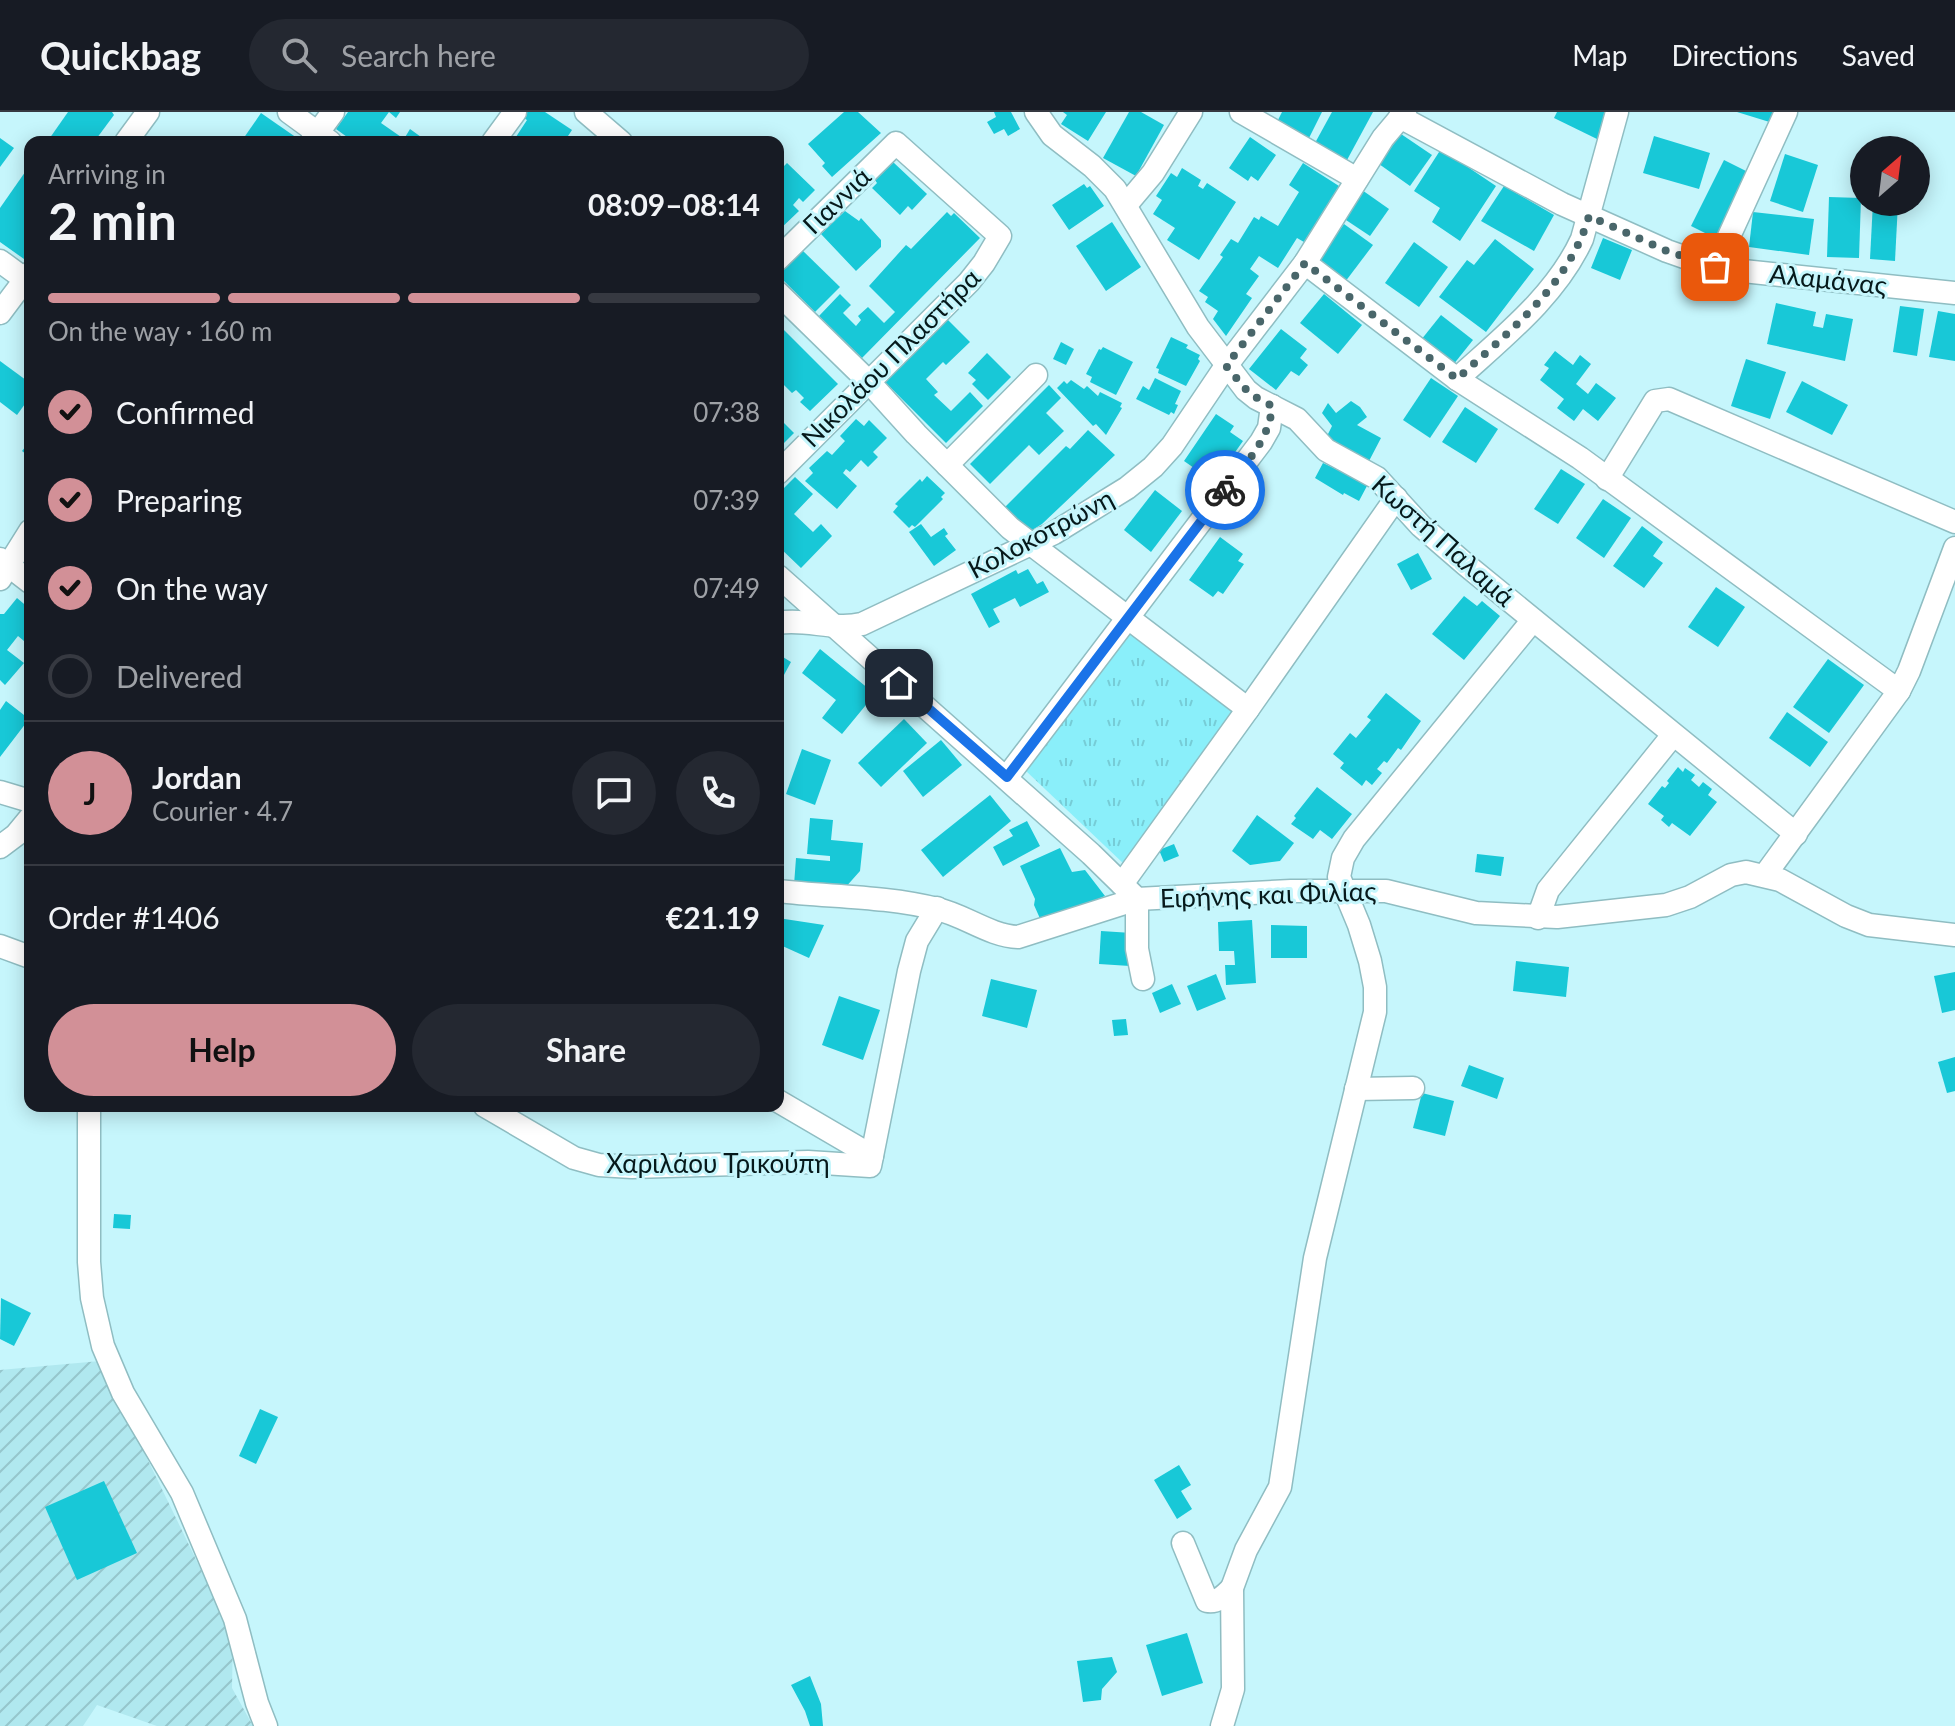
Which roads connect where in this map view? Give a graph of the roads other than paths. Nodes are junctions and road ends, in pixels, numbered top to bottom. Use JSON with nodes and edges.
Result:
{"nodes":[{"id":1,"x":148,"y":112,"type":"edge"},
{"id":2,"x":289,"y":112,"type":"edge"},
{"id":3,"x":333,"y":112,"type":"edge"},
{"id":4,"x":515,"y":112,"type":"edge"},
{"id":5,"x":586,"y":112,"type":"edge"},
{"id":6,"x":1036,"y":112,"type":"edge"},
{"id":7,"x":1191,"y":112,"type":"edge"},
{"id":8,"x":1241,"y":112,"type":"edge"},
{"id":9,"x":1617,"y":112,"type":"edge"},
{"id":10,"x":1786,"y":112,"type":"edge"},
{"id":11,"x":1402,"y":114,"type":"edge"},
{"id":12,"x":130,"y":136,"type":"edge"},
{"id":13,"x":317,"y":136,"type":"edge"},
{"id":14,"x":321,"y":136,"type":"edge"},
{"id":15,"x":497,"y":136,"type":"edge"},
{"id":16,"x":614,"y":136,"type":"edge"},
{"id":17,"x":896,"y":143,"type":"joint"},
{"id":18,"x":1357,"y":179,"type":"junction"},
{"id":19,"x":1126,"y":205,"type":"junction"},
{"id":20,"x":1589,"y":216,"type":"junction"},
{"id":21,"x":784,"y":253,"type":"edge"},
{"id":22,"x":0,"y":261,"type":"edge"},
{"id":23,"x":1305,"y":263,"type":"junction"},
{"id":24,"x":1715,"y":267,"type":"junction"},
{"id":25,"x":24,"y":276,"type":"edge"},
{"id":26,"x":24,"y":284,"type":"edge"},
{"id":27,"x":1955,"y":293,"type":"edge"},
{"id":28,"x":784,"y":299,"type":"edge"},
{"id":29,"x":0,"y":313,"type":"edge"},
{"id":30,"x":1226,"y":366,"type":"junction"},
{"id":31,"x":1036,"y":375,"type":"dead end"},
{"id":32,"x":1457,"y":379,"type":"junction"},
{"id":33,"x":868,"y":381,"type":"junction"},
{"id":34,"x":1272,"y":406,"type":"junction"},
{"id":35,"x":947,"y":465,"type":"junction"},
{"id":36,"x":784,"y":467,"type":"edge"},
{"id":37,"x":1607,"y":479,"type":"junction"},
{"id":38,"x":1396,"y":498,"type":"junction"},
{"id":39,"x":1955,"y":522,"type":"edge"},
{"id":40,"x":24,"y":539,"type":"edge"},
{"id":41,"x":1030,"y":545,"type":"junction"},
{"id":42,"x":1955,"y":548,"type":"edge"},
{"id":43,"x":3,"y":568,"type":"edge"},
{"id":44,"x":24,"y":579,"type":"edge"},
{"id":45,"x":784,"y":582,"type":"edge"},
{"id":46,"x":1128,"y":618,"type":"junction"},
{"id":47,"x":1533,"y":620,"type":"junction"},
{"id":48,"x":784,"y":622,"type":"edge"},
{"id":49,"x":832,"y":626,"type":"junction"},
{"id":50,"x":1899,"y":691,"type":"junction"},
{"id":51,"x":1248,"y":709,"type":"junction"},
{"id":52,"x":1673,"y":735,"type":"junction"},
{"id":53,"x":1007,"y":777,"type":"junction"},
{"id":54,"x":0,"y":792,"type":"edge"},
{"id":55,"x":24,"y":799,"type":"edge"},
{"id":56,"x":24,"y":825,"type":"edge"},
{"id":57,"x":1796,"y":834,"type":"junction"},
{"id":58,"x":0,"y":847,"type":"edge"},
{"id":59,"x":1765,"y":875,"type":"junction"},
{"id":60,"x":1343,"y":890,"type":"junction"},
{"id":61,"x":784,"y":892,"type":"edge"},
{"id":62,"x":1129,"y":892,"type":"junction"},
{"id":63,"x":937,"y":908,"type":"junction"},
{"id":64,"x":1538,"y":918,"type":"junction"},
{"id":65,"x":1955,"y":935,"type":"edge"},
{"id":66,"x":0,"y":946,"type":"edge"},
{"id":67,"x":24,"y":955,"type":"edge"},
{"id":68,"x":1143,"y":979,"type":"dead end"},
{"id":69,"x":1413,"y":1088,"type":"dead end"},
{"id":70,"x":1356,"y":1089,"type":"junction"},
{"id":71,"x":784,"y":1105,"type":"edge"},
{"id":72,"x":89,"y":1112,"type":"edge"},
{"id":73,"x":495,"y":1112,"type":"edge"},
{"id":74,"x":871,"y":1161,"type":"junction"},
{"id":75,"x":1183,"y":1543,"type":"dead end"},
{"id":76,"x":1232,"y":1588,"type":"junction"},
{"id":77,"x":266,"y":1726,"type":"edge"},
{"id":78,"x":1222,"y":1726,"type":"edge"}],
"edges":[{"from":1,"to":12,"type":"street"},
{"from":2,"to":13,"type":"street"},
{"from":3,"to":14,"type":"street"},
{"from":4,"to":15,"type":"street"},
{"from":5,"to":16,"type":"street"},
{"from":6,"to":19,"type":"street","name":"Κωστή Παλαμά"},
{"from":7,"to":19,"type":"street"},
{"from":8,"to":18,"type":"street"},
{"from":9,"to":20,"type":"street"},
{"from":10,"to":24,"type":"street"},
{"from":11,"to":18,"type":"street","name":"Κολοκοτρώνη"},
{"from":11,"to":20,"type":"street","name":"Αλαμάνας"},
{"from":17,"to":21,"type":"street","name":"Γιαννιά"},
{"from":17,"to":33,"type":"street","name":"Νικολάου Πλαστήρα"},
{"from":18,"to":23,"type":"street","name":"Κολοκοτρώνη"},
{"from":19,"to":30,"type":"street","name":"Κωστή Παλαμά"},
{"from":20,"to":24,"type":"street","name":"Αλαμάνας"},
{"from":20,"to":32,"type":"street"},
{"from":22,"to":25,"type":"street"},
{"from":23,"to":30,"type":"street","name":"Κολοκοτρώνη"},
{"from":23,"to":32,"type":"street"},
{"from":24,"to":27,"type":"street","name":"Αλαμάνας"},
{"from":26,"to":29,"type":"street"},
{"from":28,"to":33,"type":"street"},
{"from":30,"to":34,"type":"street","name":"Κωστή Παλαμά"},
{"from":30,"to":41,"type":"street","name":"Κολοκοτρώνη"},
{"from":31,"to":35,"type":"street"},
{"from":32,"to":37,"type":"street"},
{"from":33,"to":35,"type":"street"},
{"from":33,"to":36,"type":"street","name":"Νικολάου Πλαστήρα"},
{"from":34,"to":38,"type":"street","name":"Κωστή Παλαμά"},
{"from":34,"to":46,"type":"street"},
{"from":35,"to":41,"type":"street"},
{"from":37,"to":39,"type":"street"},
{"from":37,"to":50,"type":"street"},
{"from":38,"to":47,"type":"street","name":"Κωστή Παλαμά"},
{"from":38,"to":51,"type":"street"},
{"from":40,"to":43,"type":"street"},
{"from":41,"to":46,"type":"street"},
{"from":41,"to":49,"type":"street","name":"Κολοκοτρώνη"},
{"from":42,"to":50,"type":"street"},
{"from":43,"to":44,"type":"street"},
{"from":45,"to":49,"type":"street","name":"Ειρήνης και Φιλίας"},
{"from":46,"to":51,"type":"street"},
{"from":46,"to":53,"type":"street"},
{"from":47,"to":52,"type":"street","name":"Κωστή Παλαμά"},
{"from":47,"to":60,"type":"street"},
{"from":48,"to":49,"type":"street","name":"Κολοκοτρώνη"},
{"from":49,"to":53,"type":"street","name":"Ειρήνης και Φιλίας"},
{"from":50,"to":57,"type":"street"},
{"from":51,"to":62,"type":"street"},
{"from":52,"to":57,"type":"street","name":"Κωστή Παλαμά"},
{"from":52,"to":64,"type":"street"},
{"from":53,"to":62,"type":"street","name":"Ειρήνης και Φιλίας"},
{"from":54,"to":55,"type":"street"},
{"from":56,"to":58,"type":"street"},
{"from":57,"to":59,"type":"street"},
{"from":59,"to":64,"type":"street","name":"Ειρήνης και Φιλίας"},
{"from":59,"to":65,"type":"street"},
{"from":60,"to":62,"type":"street","name":"Ειρήνης και Φιλίας"},
{"from":60,"to":64,"type":"street","name":"Ειρήνης και Φιλίας"},
{"from":60,"to":70,"type":"street"},
{"from":61,"to":63,"type":"street"},
{"from":62,"to":63,"type":"street"},
{"from":62,"to":68,"type":"street"},
{"from":63,"to":74,"type":"street"},
{"from":66,"to":67,"type":"street"},
{"from":69,"to":70,"type":"street"},
{"from":70,"to":76,"type":"street"},
{"from":71,"to":74,"type":"street"},
{"from":72,"to":77,"type":"street"},
{"from":73,"to":74,"type":"street","name":"Χαριλάου Τρικούπη"},
{"from":75,"to":76,"type":"street"},
{"from":76,"to":78,"type":"street"}]}
